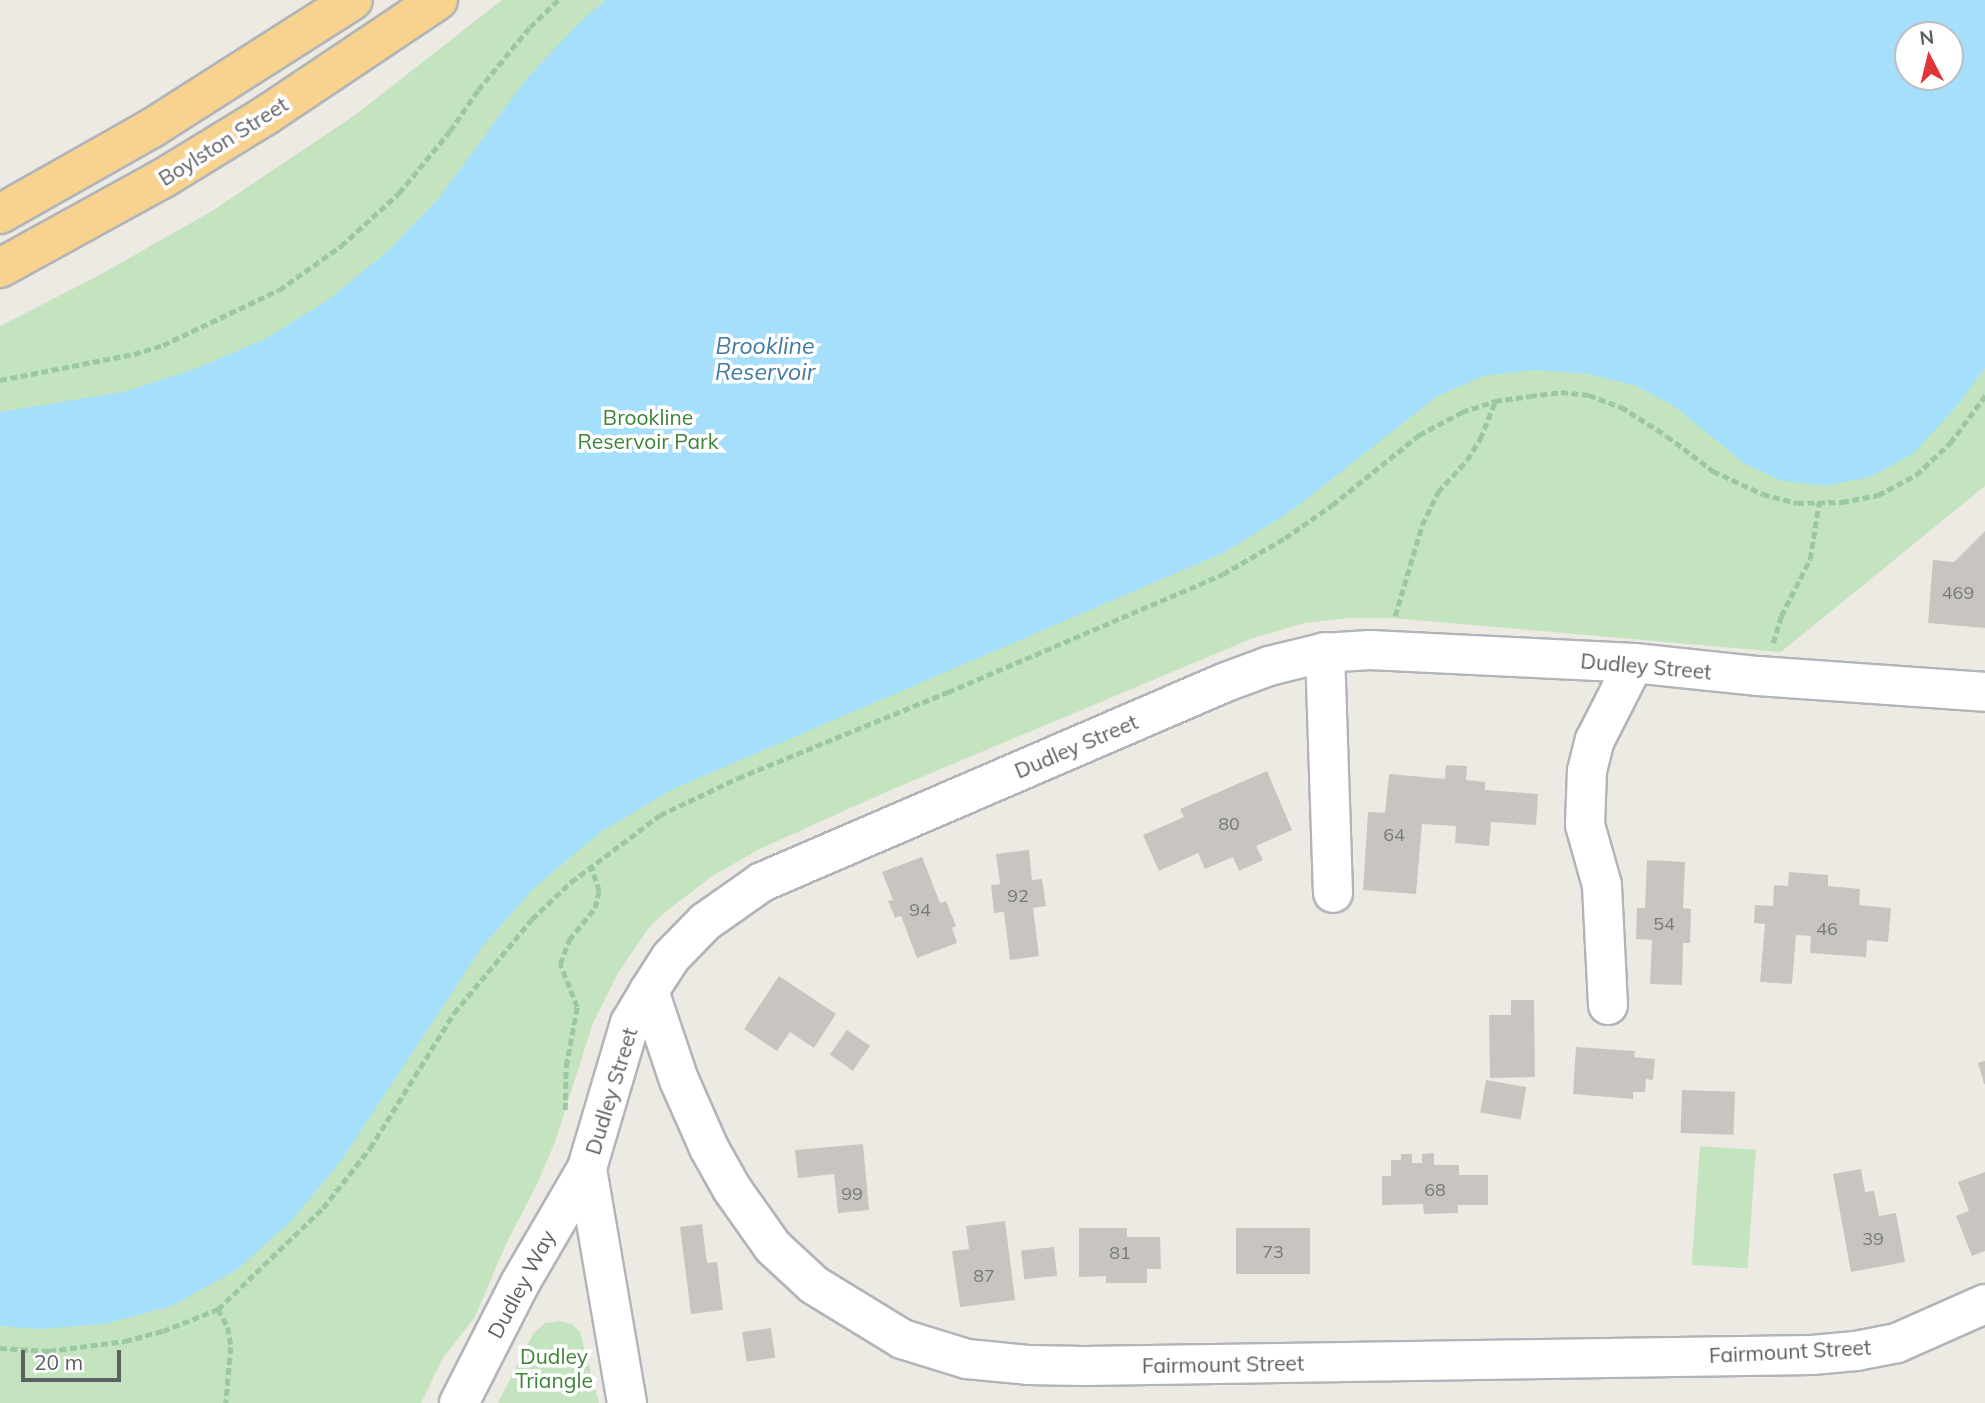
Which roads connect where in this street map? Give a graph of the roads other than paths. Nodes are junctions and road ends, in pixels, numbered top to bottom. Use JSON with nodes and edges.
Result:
{"nodes":[{"id":1,"x":353,"y":0,"type":"edge"},
{"id":2,"x":438,"y":0,"type":"edge"},
{"id":3,"x":0,"y":214,"type":"edge"},
{"id":4,"x":0,"y":268,"type":"edge"},
{"id":5,"x":1325,"y":652,"type":"junction"},
{"id":6,"x":1634,"y":663,"type":"junction"},
{"id":7,"x":1985,"y":692,"type":"edge"},
{"id":8,"x":1333,"y":893,"type":"dead end"},
{"id":9,"x":649,"y":991,"type":"junction"},
{"id":10,"x":1608,"y":1005,"type":"dead end"},
{"id":11,"x":587,"y":1168,"type":"junction"},
{"id":12,"x":1985,"y":1304,"type":"edge"},
{"id":13,"x":458,"y":1403,"type":"edge"},
{"id":14,"x":627,"y":1403,"type":"edge"}],
"edges":[{"from":1,"to":3,"type":"highway"},
{"from":2,"to":4,"type":"highway","name":"Boylston Street"},
{"from":5,"to":6,"type":"street","name":"Dudley Street"},
{"from":5,"to":8,"type":"street"},
{"from":5,"to":9,"type":"street","name":"Dudley Street"},
{"from":6,"to":7,"type":"street","name":"Dudley Street"},
{"from":6,"to":10,"type":"street"},
{"from":9,"to":11,"type":"street","name":"Dudley Street"},
{"from":9,"to":12,"type":"street","name":"Fairmount Street"},
{"from":11,"to":13,"type":"street","name":"Dudley Way"},
{"from":11,"to":14,"type":"street","name":"Dudley Street"}]}
